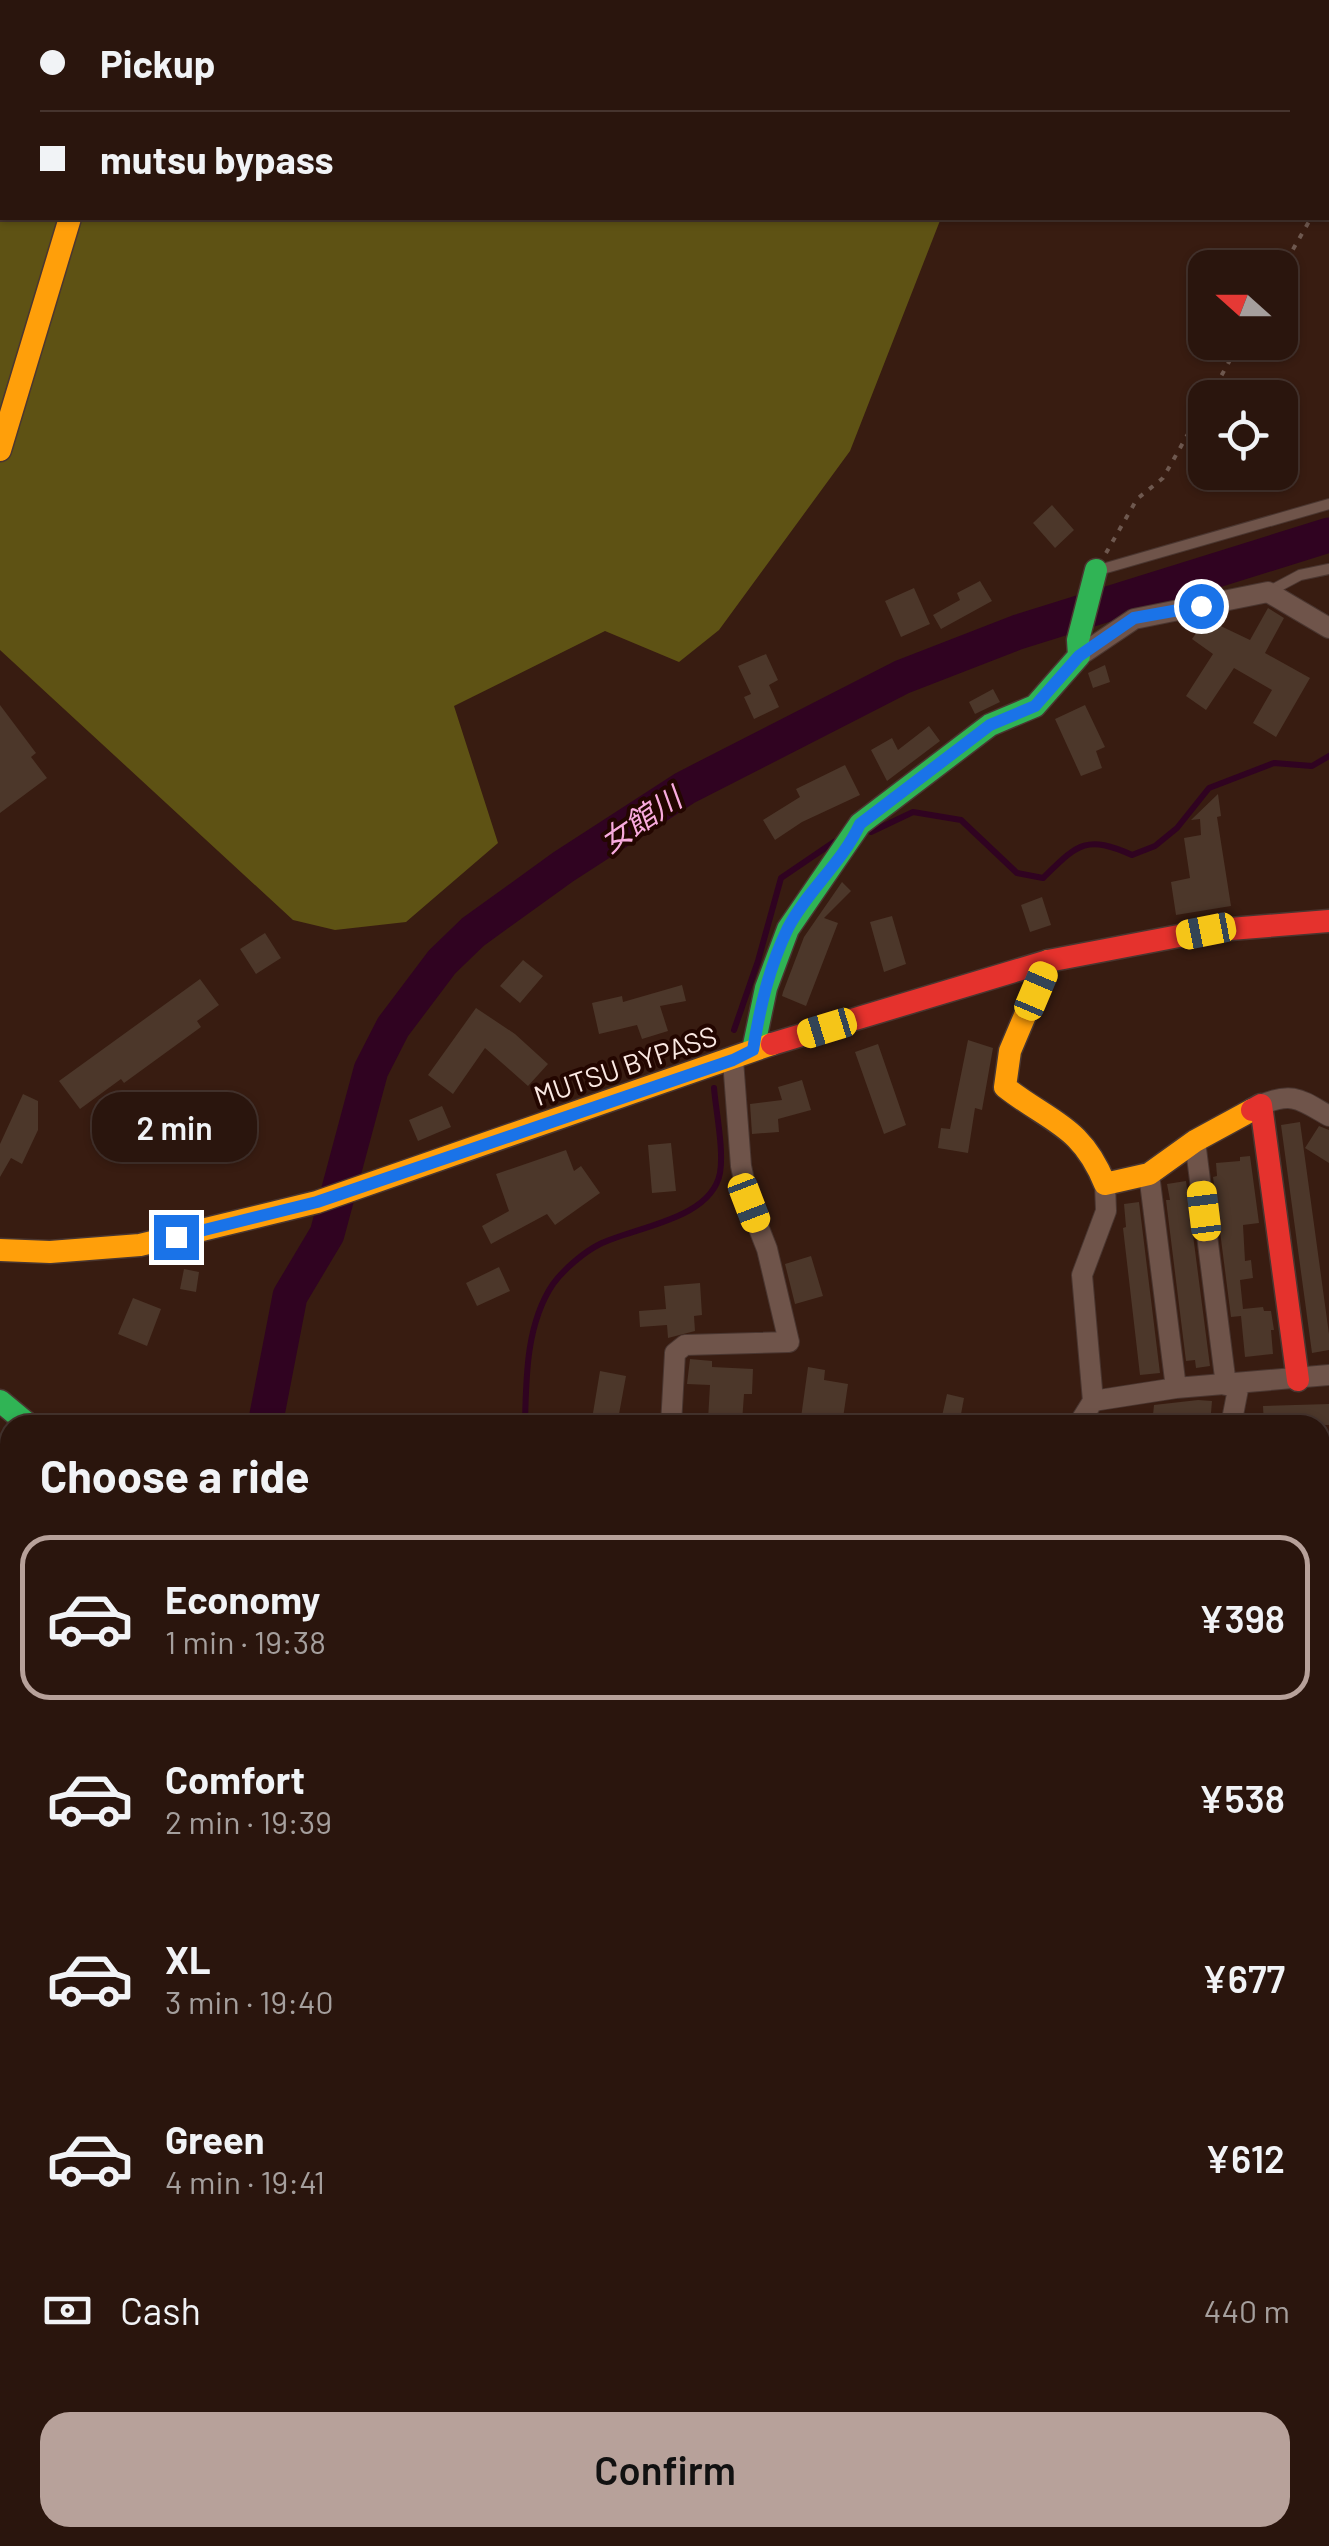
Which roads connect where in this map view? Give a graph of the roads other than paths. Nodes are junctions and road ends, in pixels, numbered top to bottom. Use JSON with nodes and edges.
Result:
{"nodes":[{"id":1,"x":69,"y":220,"type":"edge"},
{"id":2,"x":0,"y":450,"type":"edge"},
{"id":3,"x":1329,"y":504,"type":"edge"},
{"id":4,"x":1329,"y":569,"type":"edge"},
{"id":5,"x":1094,"y":576,"type":"joint"},
{"id":6,"x":1268,"y":592,"type":"junction"},
{"id":7,"x":1329,"y":628,"type":"edge"},
{"id":8,"x":1078,"y":648,"type":"junction"},
{"id":9,"x":1329,"y":921,"type":"edge"},
{"id":10,"x":1048,"y":961,"type":"junction"},
{"id":11,"x":743,"y":1055,"type":"junction"},
{"id":12,"x":1261,"y":1105,"type":"junction"},
{"id":13,"x":1329,"y":1116,"type":"edge"},
{"id":14,"x":1196,"y":1141,"type":"junction"},
{"id":15,"x":1149,"y":1174,"type":"junction"},
{"id":16,"x":1105,"y":1184,"type":"junction"},
{"id":17,"x":0,"y":1250,"type":"edge"},
{"id":18,"x":1329,"y":1374,"type":"edge"},
{"id":19,"x":1298,"y":1380,"type":"junction"},
{"id":20,"x":1232,"y":1385,"type":"junction"},
{"id":21,"x":1176,"y":1388,"type":"junction"},
{"id":22,"x":1093,"y":1401,"type":"junction"},
{"id":23,"x":672,"y":1415,"type":"edge"},
{"id":24,"x":1084,"y":1415,"type":"edge"},
{"id":25,"x":1232,"y":1415,"type":"edge"}],
"edges":[{"from":1,"to":2,"type":"main road"},
{"from":3,"to":5,"type":"lane"},
{"from":4,"to":6,"type":"lane"},
{"from":5,"to":8,"type":"main road"},
{"from":6,"to":7,"type":"street"},
{"from":6,"to":8,"type":"street"},
{"from":8,"to":11,"type":"main road"},
{"from":9,"to":10,"type":"main road","name":"MUTSU BYPASS"},
{"from":10,"to":11,"type":"main road","name":"MUTSU BYPASS"},
{"from":10,"to":16,"type":"main road"},
{"from":11,"to":17,"type":"main road","name":"MUTSU BYPASS"},
{"from":11,"to":23,"type":"street"},
{"from":12,"to":13,"type":"street"},
{"from":12,"to":14,"type":"main road"},
{"from":12,"to":19,"type":"main road"},
{"from":14,"to":15,"type":"main road"},
{"from":14,"to":20,"type":"street"},
{"from":15,"to":16,"type":"main road"},
{"from":15,"to":21,"type":"street"},
{"from":16,"to":22,"type":"street"},
{"from":18,"to":19,"type":"street"},
{"from":19,"to":20,"type":"street"},
{"from":20,"to":21,"type":"street"},
{"from":20,"to":25,"type":"street"},
{"from":21,"to":22,"type":"street"},
{"from":22,"to":24,"type":"street"}]}
